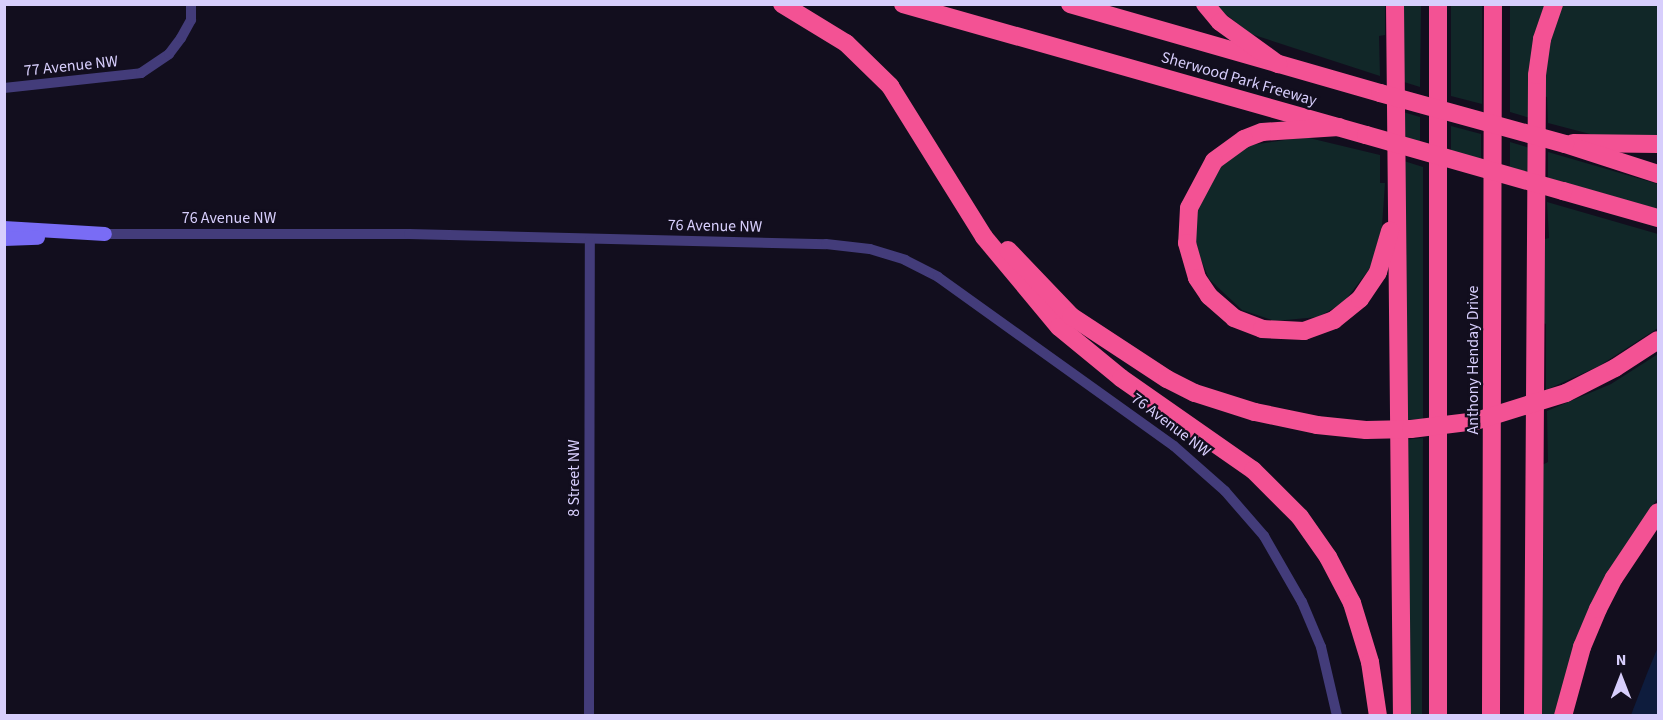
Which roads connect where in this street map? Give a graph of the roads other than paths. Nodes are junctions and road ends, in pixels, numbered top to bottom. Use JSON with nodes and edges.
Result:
{"nodes":[{"id":1,"x":191,"y":4,"type":"edge"},
{"id":2,"x":782,"y":4,"type":"edge"},
{"id":3,"x":903,"y":4,"type":"edge"},
{"id":4,"x":1070,"y":4,"type":"edge"},
{"id":5,"x":1205,"y":4,"type":"edge"},
{"id":6,"x":1395,"y":4,"type":"edge"},
{"id":7,"x":1438,"y":4,"type":"edge"},
{"id":8,"x":1492,"y":4,"type":"edge"},
{"id":9,"x":1554,"y":4,"type":"edge"},
{"id":10,"x":1282,"y":67,"type":"junction"},
{"id":11,"x":4,"y":88,"type":"edge"},
{"id":12,"x":1339,"y":127,"type":"junction"},
{"id":13,"x":926,"y":141,"type":"junction"},
{"id":14,"x":1565,"y":144,"type":"junction"},
{"id":15,"x":1659,"y":144,"type":"edge"},
{"id":16,"x":1659,"y":174,"type":"edge"},
{"id":17,"x":1396,"y":210,"type":"junction"},
{"id":18,"x":1659,"y":218,"type":"edge"},
{"id":19,"x":4,"y":228,"type":"edge"},
{"id":20,"x":105,"y":234,"type":"junction"},
{"id":21,"x":4,"y":239,"type":"edge"},
{"id":22,"x":590,"y":240,"type":"junction"},
{"id":23,"x":1659,"y":340,"type":"edge"},
{"id":24,"x":1659,"y":512,"type":"edge"},
{"id":25,"x":589,"y":716,"type":"edge"},
{"id":26,"x":1337,"y":716,"type":"edge"},
{"id":27,"x":1378,"y":716,"type":"edge"},
{"id":28,"x":1402,"y":716,"type":"edge"},
{"id":29,"x":1438,"y":716,"type":"edge"},
{"id":30,"x":1491,"y":716,"type":"edge"},
{"id":31,"x":1533,"y":716,"type":"edge"},
{"id":32,"x":1563,"y":716,"type":"edge"}],
"edges":[{"from":1,"to":11,"type":"street","name":"77 Avenue NW"},
{"from":2,"to":13,"type":"highway"},
{"from":3,"to":12,"type":"highway","name":"Sherwood Park Freeway"},
{"from":4,"to":10,"type":"highway","name":"Sherwood Park Freeway"},
{"from":5,"to":10,"type":"highway"},
{"from":6,"to":17,"type":"highway"},
{"from":7,"to":29,"type":"highway"},
{"from":8,"to":30,"type":"highway","name":"Anthony Henday Drive"},
{"from":9,"to":31,"type":"highway"},
{"from":10,"to":14,"type":"highway","name":"Sherwood Park Freeway","bridge":true},
{"from":12,"to":17,"type":"highway"},
{"from":12,"to":18,"type":"highway","name":"Sherwood Park Freeway","bridge":true},
{"from":13,"to":23,"type":"highway","bridge":true},
{"from":13,"to":27,"type":"highway"},
{"from":14,"to":15,"type":"highway"},
{"from":14,"to":16,"type":"highway"},
{"from":17,"to":28,"type":"highway"},
{"from":19,"to":20,"type":"street","name":"76 Avenue NW"},
{"from":20,"to":21,"type":"street","name":"76 Avenue NW"},
{"from":20,"to":22,"type":"street","name":"76 Avenue NW"},
{"from":22,"to":25,"type":"street","name":"8 Street NW"},
{"from":22,"to":26,"type":"street","name":"76 Avenue NW"},
{"from":24,"to":32,"type":"highway"}]}
